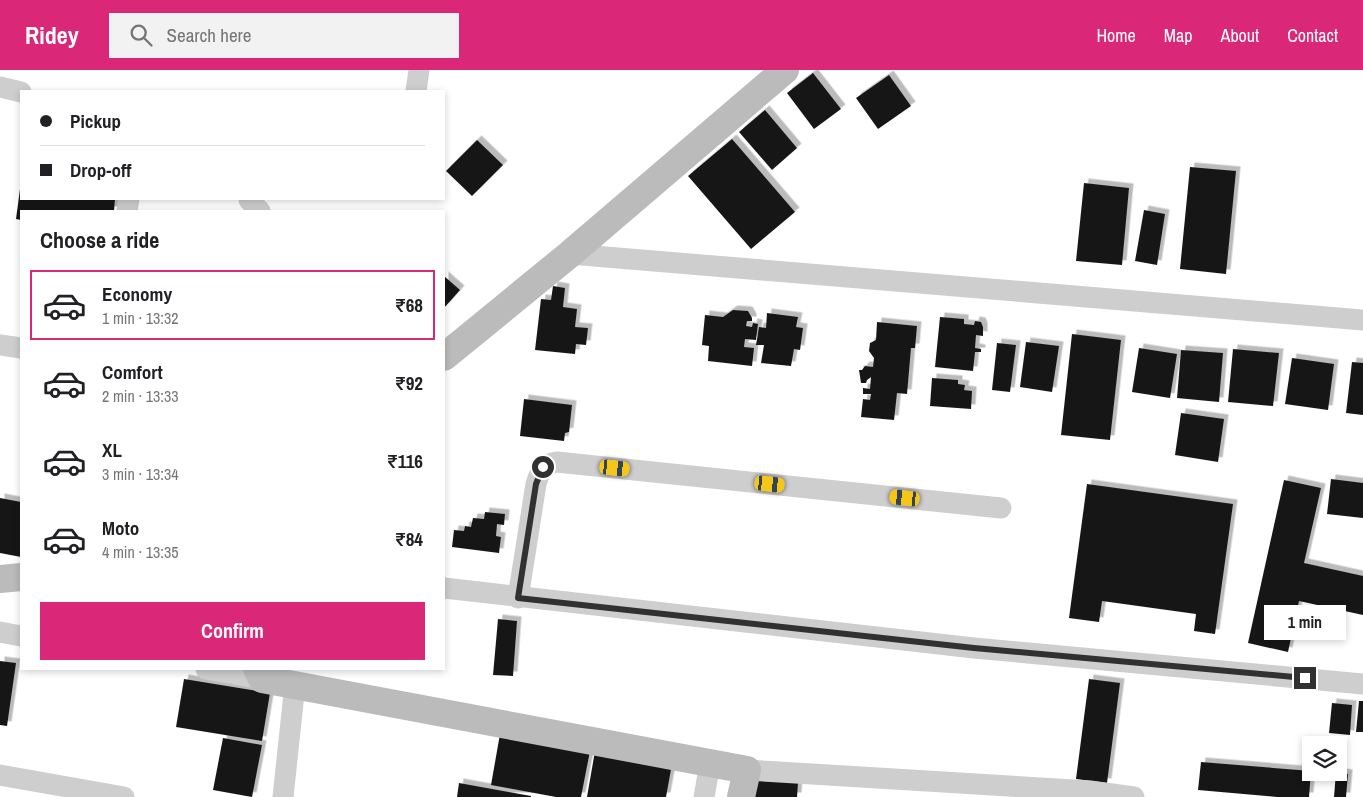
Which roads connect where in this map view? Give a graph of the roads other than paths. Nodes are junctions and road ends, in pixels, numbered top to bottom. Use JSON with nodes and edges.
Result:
{"nodes":[{"id":1,"x":419,"y":70,"type":"edge"},
{"id":2,"x":784,"y":70,"type":"edge"},
{"id":3,"x":0,"y":87,"type":"edge"},
{"id":4,"x":416,"y":90,"type":"edge"},
{"id":5,"x":20,"y":92,"type":"edge"},
{"id":6,"x":570,"y":254,"type":"junction"},
{"id":7,"x":1363,"y":320,"type":"edge"},
{"id":8,"x":0,"y":345,"type":"edge"},
{"id":9,"x":20,"y":348,"type":"edge"},
{"id":10,"x":445,"y":356,"type":"edge"},
{"id":11,"x":1001,"y":508,"type":"dead end"},
{"id":12,"x":20,"y":577,"type":"edge"},
{"id":13,"x":0,"y":579,"type":"edge"},
{"id":14,"x":445,"y":588,"type":"edge"},
{"id":15,"x":518,"y":598,"type":"junction"},
{"id":16,"x":0,"y":632,"type":"edge"},
{"id":17,"x":20,"y":636,"type":"edge"},
{"id":18,"x":217,"y":670,"type":"edge"},
{"id":19,"x":259,"y":674,"type":"edge"},
{"id":20,"x":295,"y":684,"type":"junction"},
{"id":21,"x":1363,"y":684,"type":"edge"},
{"id":22,"x":710,"y":763,"type":"junction"},
{"id":23,"x":747,"y":770,"type":"junction"},
{"id":24,"x":0,"y":775,"type":"edge"},
{"id":25,"x":28,"y":789,"type":"edge"},
{"id":26,"x":124,"y":797,"type":"edge"},
{"id":27,"x":283,"y":797,"type":"edge"},
{"id":28,"x":704,"y":797,"type":"edge"},
{"id":29,"x":742,"y":797,"type":"edge"},
{"id":30,"x":1134,"y":797,"type":"edge"}],
"edges":[{"from":1,"to":4,"type":"street"},
{"from":2,"to":6,"type":"street"},
{"from":3,"to":5,"type":"street"},
{"from":6,"to":7,"type":"street"},
{"from":6,"to":10,"type":"street"},
{"from":8,"to":9,"type":"street"},
{"from":11,"to":15,"type":"street"},
{"from":12,"to":13,"type":"street"},
{"from":14,"to":15,"type":"street"},
{"from":15,"to":21,"type":"street"},
{"from":16,"to":17,"type":"street"},
{"from":18,"to":19,"type":"street"},
{"from":19,"to":20,"type":"street"},
{"from":20,"to":22,"type":"street"},
{"from":20,"to":27,"type":"street"},
{"from":22,"to":23,"type":"street"},
{"from":22,"to":28,"type":"street"},
{"from":23,"to":29,"type":"street"},
{"from":23,"to":30,"type":"street"},
{"from":24,"to":25,"type":"street"},
{"from":25,"to":26,"type":"street"}]}
